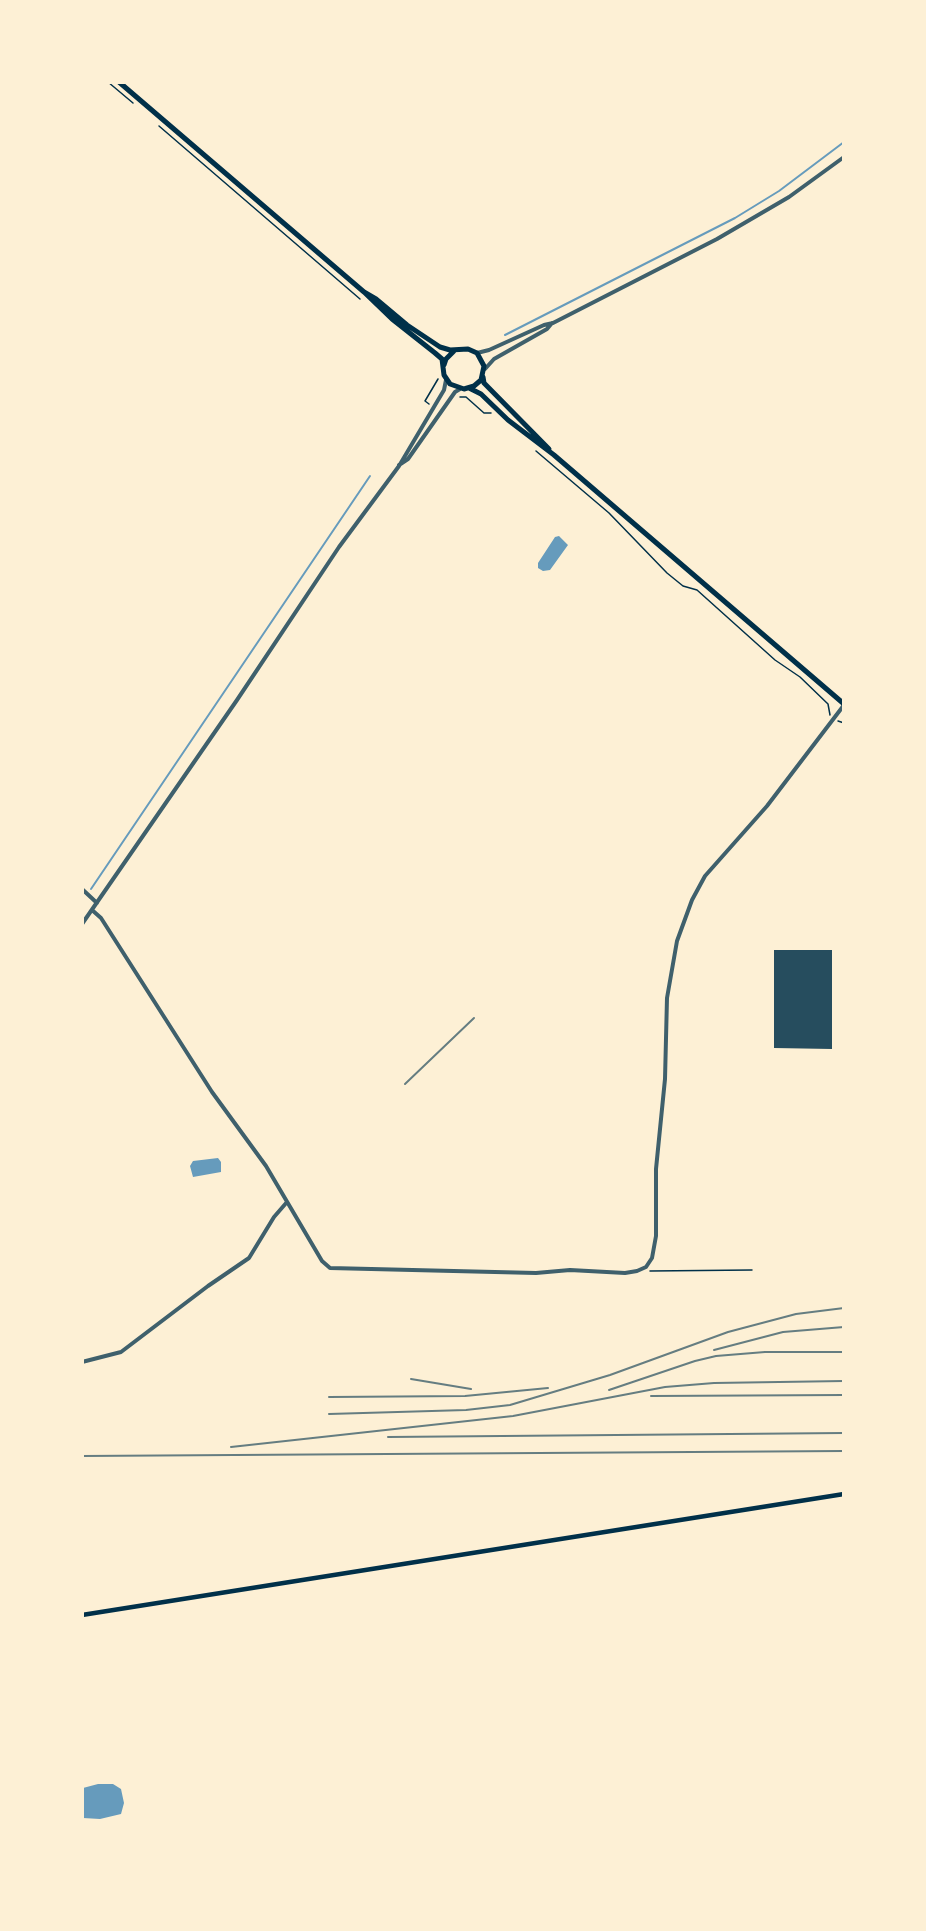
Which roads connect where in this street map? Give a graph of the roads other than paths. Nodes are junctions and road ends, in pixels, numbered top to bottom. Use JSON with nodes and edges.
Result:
{"nodes":[{"id":1,"x":119,"y":82,"type":"edge"},
{"id":2,"x":843,"y":157,"type":"edge"},
{"id":3,"x":364,"y":292,"type":"junction"},
{"id":4,"x":553,"y":323,"type":"junction"},
{"id":5,"x":454,"y":351,"type":"junction"},
{"id":6,"x":477,"y":353,"type":"junction"},
{"id":7,"x":444,"y":365,"type":"junction"},
{"id":8,"x":483,"y":373,"type":"junction"},
{"id":9,"x":446,"y":380,"type":"junction"},
{"id":10,"x":469,"y":388,"type":"junction"},
{"id":11,"x":459,"y":389,"type":"junction"},
{"id":12,"x":554,"y":455,"type":"junction"},
{"id":13,"x":399,"y":466,"type":"junction"},
{"id":14,"x":843,"y":704,"type":"edge"},
{"id":15,"x":82,"y":889,"type":"edge"},
{"id":16,"x":97,"y":903,"type":"junction"},
{"id":17,"x":92,"y":910,"type":"junction"},
{"id":18,"x":82,"y":924,"type":"edge"},
{"id":19,"x":287,"y":1202,"type":"junction"},
{"id":20,"x":82,"y":1362,"type":"edge"},
{"id":21,"x":843,"y":1494,"type":"edge"},
{"id":22,"x":82,"y":1615,"type":"edge"}],
"edges":[{"from":1,"to":3,"type":"main road"},
{"from":2,"to":4,"type":"street"},
{"from":3,"to":5,"type":"main road"},
{"from":3,"to":7,"type":"main road"},
{"from":4,"to":6,"type":"street"},
{"from":4,"to":8,"type":"street"},
{"from":5,"to":6,"type":"main road"},
{"from":5,"to":7,"type":"main road"},
{"from":6,"to":8,"type":"main road"},
{"from":7,"to":9,"type":"main road"},
{"from":8,"to":10,"type":"main road"},
{"from":8,"to":12,"type":"main road"},
{"from":9,"to":11,"type":"main road"},
{"from":9,"to":13,"type":"street"},
{"from":10,"to":11,"type":"main road"},
{"from":10,"to":12,"type":"main road"},
{"from":11,"to":13,"type":"street"},
{"from":12,"to":14,"type":"main road"},
{"from":13,"to":16,"type":"street"},
{"from":14,"to":19,"type":"street"},
{"from":15,"to":16,"type":"street"},
{"from":16,"to":17,"type":"street"},
{"from":17,"to":18,"type":"street"},
{"from":17,"to":19,"type":"street"},
{"from":19,"to":20,"type":"street"},
{"from":21,"to":22,"type":"main road"}]}
